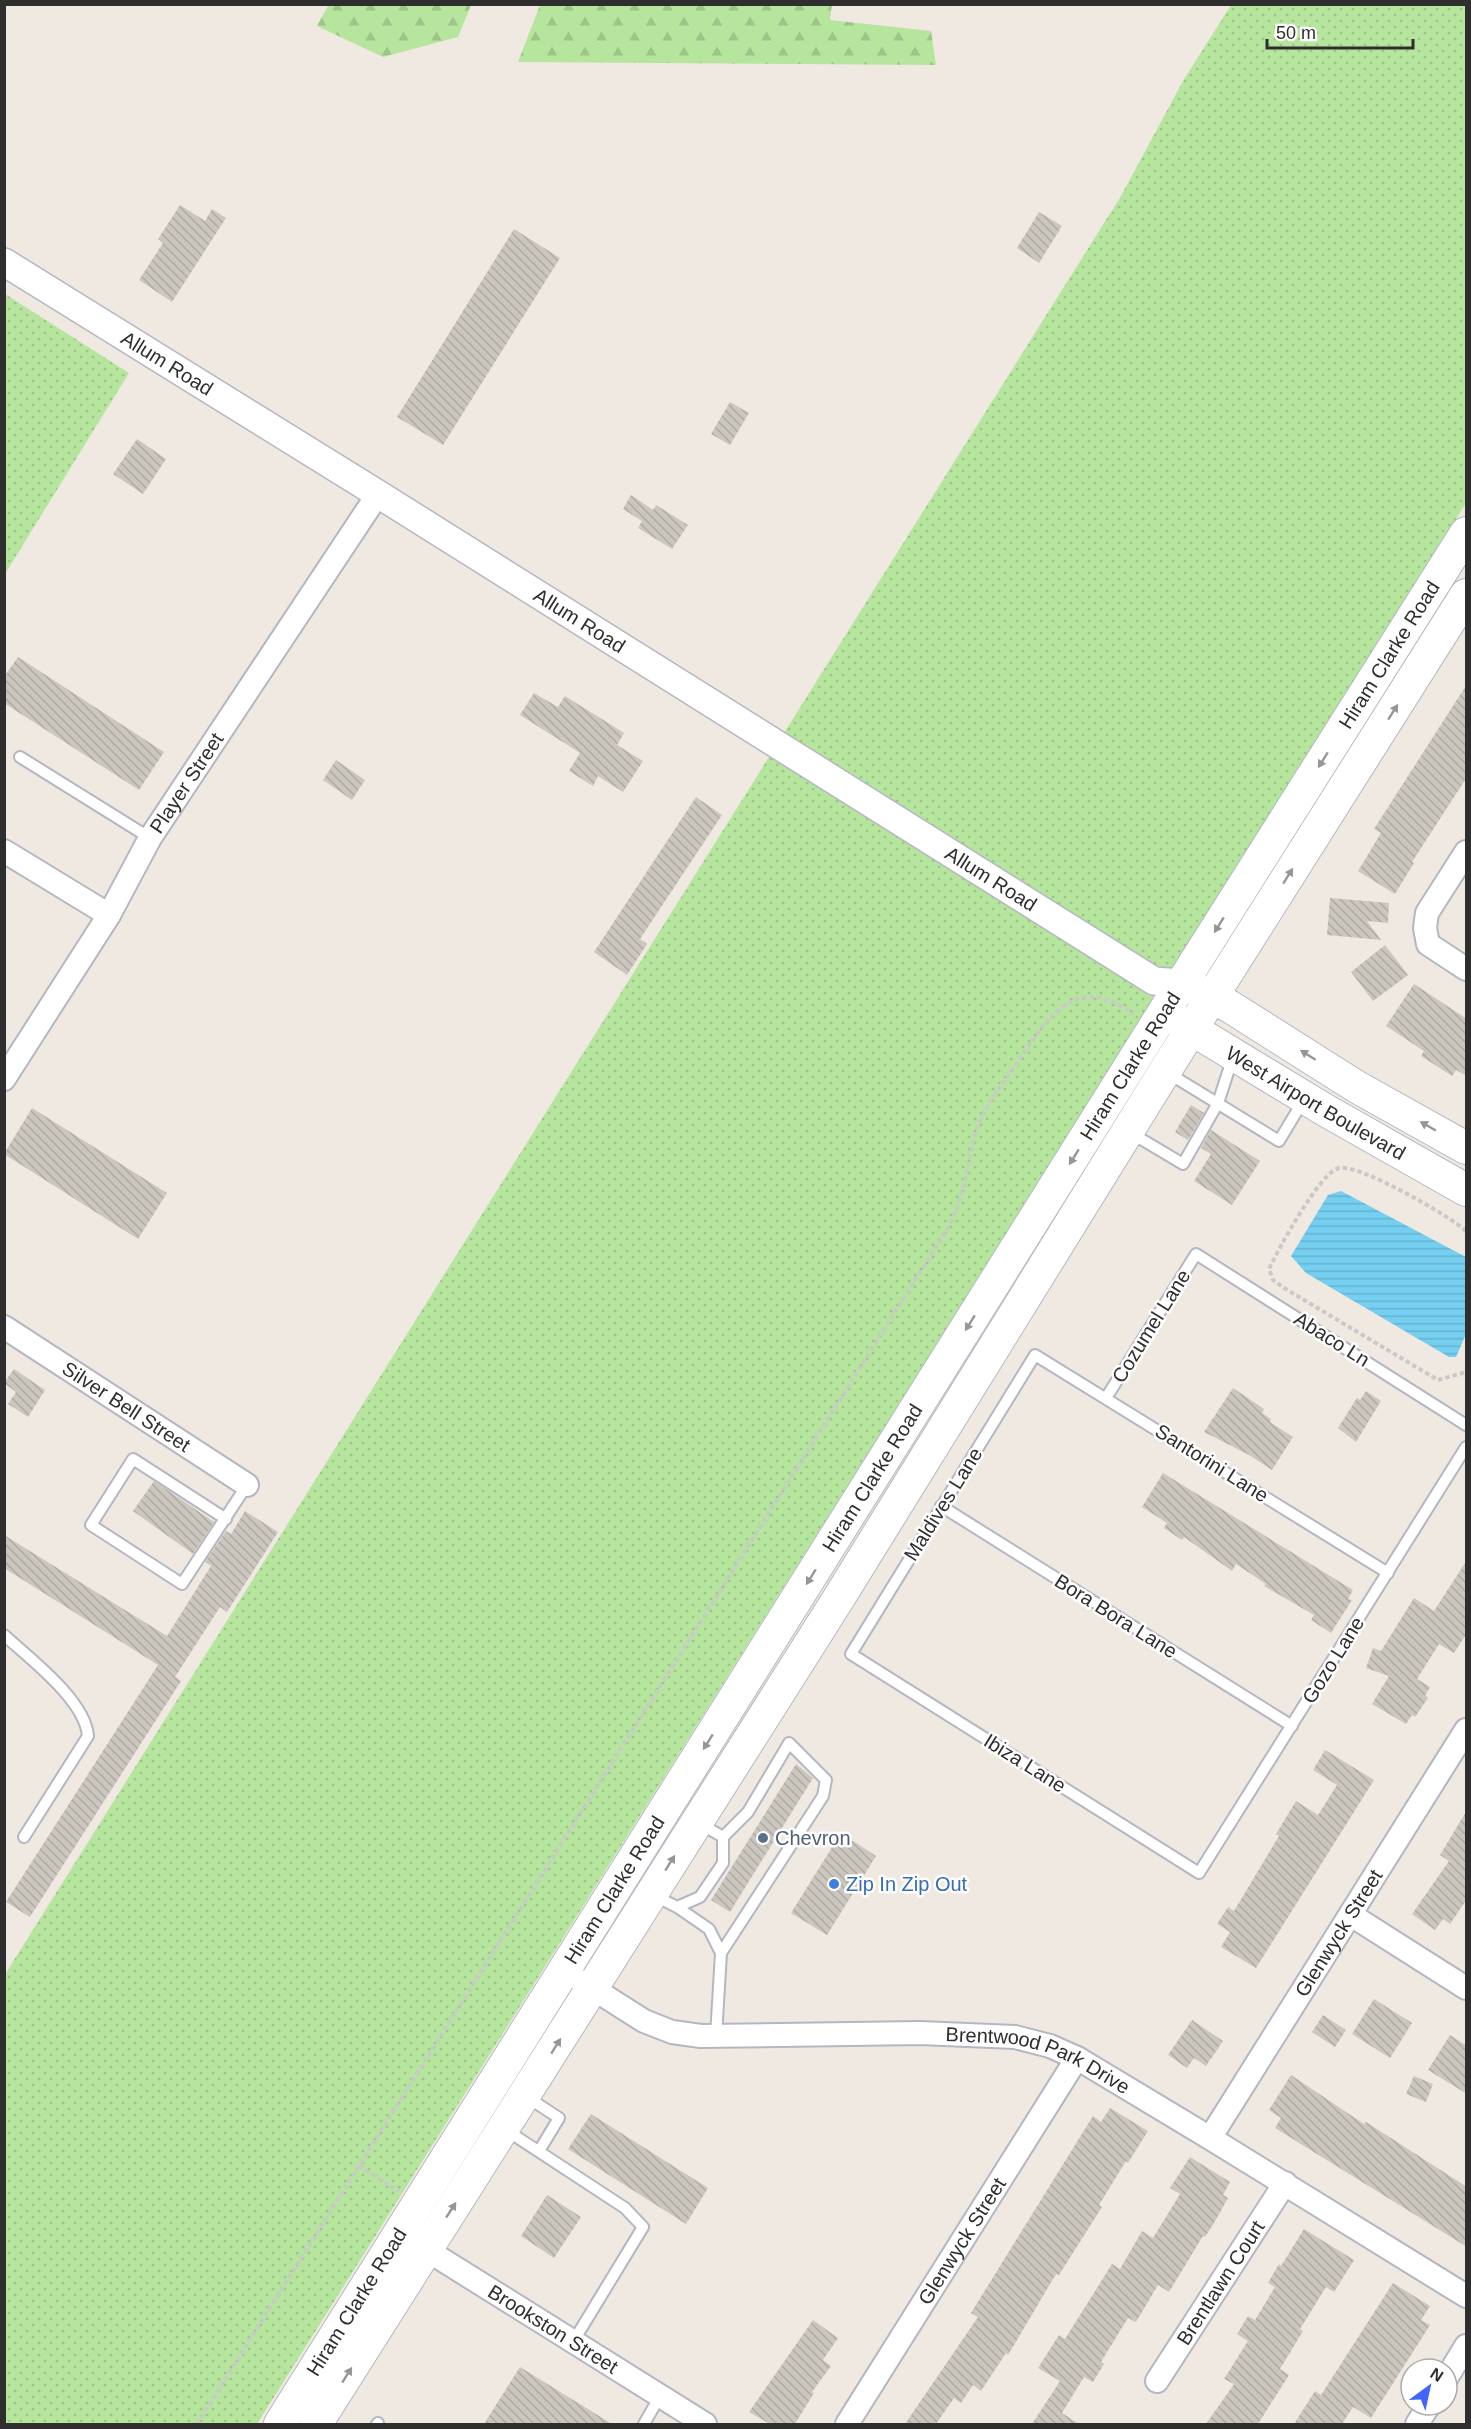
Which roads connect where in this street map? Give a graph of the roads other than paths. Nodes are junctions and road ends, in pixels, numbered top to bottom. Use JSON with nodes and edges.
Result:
{"nodes":[{"id":1,"x":4,"y":262,"type":"edge"},
{"id":2,"x":378,"y":494,"type":"junction"},
{"id":3,"x":1467,"y":533,"type":"edge"},
{"id":4,"x":1467,"y":595,"type":"edge"},
{"id":5,"x":1386,"y":661,"type":"junction"},
{"id":6,"x":1414,"y":678,"type":"junction"},
{"id":7,"x":20,"y":757,"type":"dead end"},
{"id":8,"x":150,"y":838,"type":"junction"},
{"id":9,"x":4,"y":851,"type":"edge"},
{"id":10,"x":1467,"y":852,"type":"edge"},
{"id":11,"x":109,"y":915,"type":"junction"},
{"id":12,"x":1467,"y":969,"type":"edge"},
{"id":13,"x":1168,"y":982,"type":"junction"},
{"id":14,"x":1212,"y":997,"type":"junction"},
{"id":15,"x":1150,"y":1014,"type":"junction"},
{"id":16,"x":1192,"y":1029,"type":"junction"},
{"id":17,"x":1234,"y":1054,"type":"junction"},
{"id":18,"x":1165,"y":1071,"type":"junction"},
{"id":19,"x":4,"y":1079,"type":"edge"},
{"id":20,"x":1304,"y":1098,"type":"junction"},
{"id":21,"x":1218,"y":1103,"type":"junction"},
{"id":22,"x":1128,"y":1131,"type":"junction"},
{"id":23,"x":1467,"y":1148,"type":"edge"},
{"id":24,"x":1467,"y":1190,"type":"edge"},
{"id":25,"x":1196,"y":1254,"type":"joint"},
{"id":26,"x":999,"y":1276,"type":"junction"},
{"id":27,"x":1028,"y":1294,"type":"junction"},
{"id":28,"x":4,"y":1327,"type":"edge"},
{"id":29,"x":1035,"y":1355,"type":"joint"},
{"id":30,"x":1106,"y":1398,"type":"junction"},
{"id":31,"x":1467,"y":1425,"type":"edge"},
{"id":32,"x":1467,"y":1448,"type":"edge"},
{"id":33,"x":869,"y":1484,"type":"junction"},
{"id":34,"x":247,"y":1485,"type":"joint"},
{"id":35,"x":899,"y":1502,"type":"junction"},
{"id":36,"x":941,"y":1506,"type":"junction"},
{"id":37,"x":226,"y":1519,"type":"junction"},
{"id":38,"x":1388,"y":1573,"type":"junction"},
{"id":39,"x":4,"y":1635,"type":"edge"},
{"id":40,"x":851,"y":1654,"type":"joint"},
{"id":41,"x":738,"y":1694,"type":"junction"},
{"id":42,"x":765,"y":1714,"type":"junction"},
{"id":43,"x":1292,"y":1726,"type":"junction"},
{"id":44,"x":1467,"y":1730,"type":"edge"},
{"id":45,"x":696,"y":1822,"type":"junction"},
{"id":46,"x":24,"y":1837,"type":"dead end"},
{"id":47,"x":723,"y":1837,"type":"junction"},
{"id":48,"x":1199,"y":1873,"type":"joint"},
{"id":49,"x":664,"y":1901,"type":"junction"},
{"id":50,"x":1351,"y":1915,"type":"junction"},
{"id":51,"x":720,"y":1953,"type":"junction"},
{"id":52,"x":565,"y":1971,"type":"junction"},
{"id":53,"x":592,"y":1988,"type":"junction"},
{"id":54,"x":1467,"y":1988,"type":"edge"},
{"id":55,"x":716,"y":2036,"type":"junction"},
{"id":56,"x":1077,"y":2058,"type":"junction"},
{"id":57,"x":525,"y":2095,"type":"junction"},
{"id":58,"x":503,"y":2128,"type":"junction"},
{"id":59,"x":1210,"y":2138,"type":"junction"},
{"id":60,"x":539,"y":2151,"type":"junction"},
{"id":61,"x":1285,"y":2183,"type":"junction"},
{"id":62,"x":413,"y":2241,"type":"junction"},
{"id":63,"x":1467,"y":2296,"type":"edge"},
{"id":64,"x":573,"y":2342,"type":"junction"},
{"id":65,"x":1157,"y":2381,"type":"dead end"},
{"id":66,"x":660,"y":2396,"type":"junction"},
{"id":67,"x":280,"y":2424,"type":"edge"},
{"id":68,"x":316,"y":2424,"type":"edge"},
{"id":69,"x":644,"y":2424,"type":"edge"},
{"id":70,"x":705,"y":2424,"type":"edge"},
{"id":71,"x":847,"y":2424,"type":"edge"}],
"edges":[{"from":1,"to":2,"type":"street","name":"Allum Road"},
{"from":2,"to":8,"type":"street","name":"Player Street"},
{"from":2,"to":13,"type":"street","name":"Allum Road"},
{"from":3,"to":5,"type":"main road","name":"Hiram Clarke Road"},
{"from":4,"to":6,"type":"main road","name":"Hiram Clarke Road"},
{"from":5,"to":6,"type":"main road"},
{"from":5,"to":13,"type":"main road","name":"Hiram Clarke Road","one_way":true},
{"from":14,"to":6,"type":"main road","name":"Hiram Clarke Road","one_way":true},
{"from":7,"to":8,"type":"lane"},
{"from":8,"to":11,"type":"street","name":"Player Street"},
{"from":9,"to":11,"type":"street"},
{"from":10,"to":12,"type":"street"},
{"from":11,"to":19,"type":"street","name":"Player Street"},
{"from":13,"to":14,"type":"main road","name":"West Airport Boulevard"},
{"from":13,"to":15,"type":"main road","name":"Hiram Clarke Road"},
{"from":14,"to":16,"type":"main road","name":"Hiram Clarke Road"},
{"from":23,"to":14,"type":"main road","name":"West Airport Boulevard","one_way":true},
{"from":15,"to":16,"type":"main road","name":"West Airport Boulevard"},
{"from":15,"to":26,"type":"main road","name":"Hiram Clarke Road","one_way":true},
{"from":16,"to":17,"type":"main road","name":"West Airport Boulevard"},
{"from":16,"to":18,"type":"main road","name":"Hiram Clarke Road"},
{"from":17,"to":20,"type":"main road","name":"West Airport Boulevard"},
{"from":17,"to":21,"type":"lane"},
{"from":18,"to":21,"type":"lane"},
{"from":18,"to":22,"type":"main road","name":"Hiram Clarke Road"},
{"from":20,"to":21,"type":"lane"},
{"from":20,"to":24,"type":"main road","name":"West Airport Boulevard"},
{"from":21,"to":22,"type":"lane"},
{"from":22,"to":27,"type":"main road","name":"Hiram Clarke Road"},
{"from":25,"to":30,"type":"lane","name":"Cozumel Lane"},
{"from":25,"to":31,"type":"lane","name":"Abaco Ln"},
{"from":26,"to":27,"type":"main road"},
{"from":26,"to":33,"type":"main road","name":"Hiram Clarke Road","one_way":true},
{"from":27,"to":35,"type":"main road","name":"Hiram Clarke Road"},
{"from":28,"to":34,"type":"street","name":"Silver Bell Street"},
{"from":29,"to":30,"type":"lane","name":"Santorini Lane"},
{"from":29,"to":36,"type":"lane","name":"Maldives Lane"},
{"from":30,"to":38,"type":"lane","name":"Santorini Lane"},
{"from":32,"to":38,"type":"lane","name":"Gozo Lane"},
{"from":33,"to":35,"type":"main road"},
{"from":33,"to":41,"type":"main road","name":"Hiram Clarke Road","one_way":true},
{"from":34,"to":37,"type":"lane"},
{"from":35,"to":42,"type":"main road","name":"Hiram Clarke Road"},
{"from":36,"to":40,"type":"lane","name":"Maldives Lane"},
{"from":36,"to":43,"type":"lane","name":"Bora Bora Lane"},
{"from":37,"to":37,"type":"lane"},
{"from":38,"to":43,"type":"lane","name":"Gozo Lane"},
{"from":39,"to":46,"type":"lane"},
{"from":40,"to":48,"type":"lane","name":"Ibiza Lane"},
{"from":41,"to":42,"type":"main road"},
{"from":41,"to":52,"type":"main road","name":"Hiram Clarke Road","one_way":true},
{"from":42,"to":45,"type":"main road","name":"Hiram Clarke Road"},
{"from":43,"to":48,"type":"lane","name":"Gozo Lane"},
{"from":44,"to":50,"type":"street","name":"Glenwyck Street"},
{"from":45,"to":47,"type":"lane"},
{"from":49,"to":45,"type":"main road","name":"Hiram Clarke Road","one_way":true},
{"from":47,"to":49,"type":"lane"},
{"from":47,"to":51,"type":"lane"},
{"from":49,"to":51,"type":"lane"},
{"from":49,"to":53,"type":"main road","name":"Hiram Clarke Road"},
{"from":50,"to":54,"type":"street"},
{"from":50,"to":59,"type":"street","name":"Glenwyck Street"},
{"from":51,"to":55,"type":"lane"},
{"from":52,"to":53,"type":"street","name":"Brentwood Park Drive"},
{"from":52,"to":62,"type":"main road","name":"Hiram Clarke Road"},
{"from":53,"to":55,"type":"street","name":"Brentwood Park Drive"},
{"from":57,"to":53,"type":"main road","name":"Hiram Clarke Road","one_way":true},
{"from":55,"to":56,"type":"street","name":"Brentwood Park Drive"},
{"from":56,"to":59,"type":"street","name":"Brentwood Park Drive"},
{"from":56,"to":71,"type":"street","name":"Glenwyck Street"},
{"from":57,"to":58,"type":"main road","name":"Hiram Clarke Road"},
{"from":57,"to":60,"type":"lane"},
{"from":58,"to":60,"type":"lane"},
{"from":62,"to":58,"type":"main road","name":"Hiram Clarke Road","one_way":true},
{"from":59,"to":61,"type":"street","name":"Brentwood Park Drive"},
{"from":60,"to":64,"type":"lane"},
{"from":61,"to":63,"type":"street","name":"Brentwood Park Drive"},
{"from":61,"to":65,"type":"street","name":"Brentlawn Court"},
{"from":62,"to":64,"type":"street","name":"Brookston Street"},
{"from":62,"to":67,"type":"main road","name":"Hiram Clarke Road"},
{"from":68,"to":62,"type":"main road","name":"Hiram Clarke Road","one_way":true},
{"from":64,"to":66,"type":"street","name":"Brookston Street"},
{"from":66,"to":69,"type":"lane"},
{"from":66,"to":70,"type":"street","name":"Brookston Street"}]}
